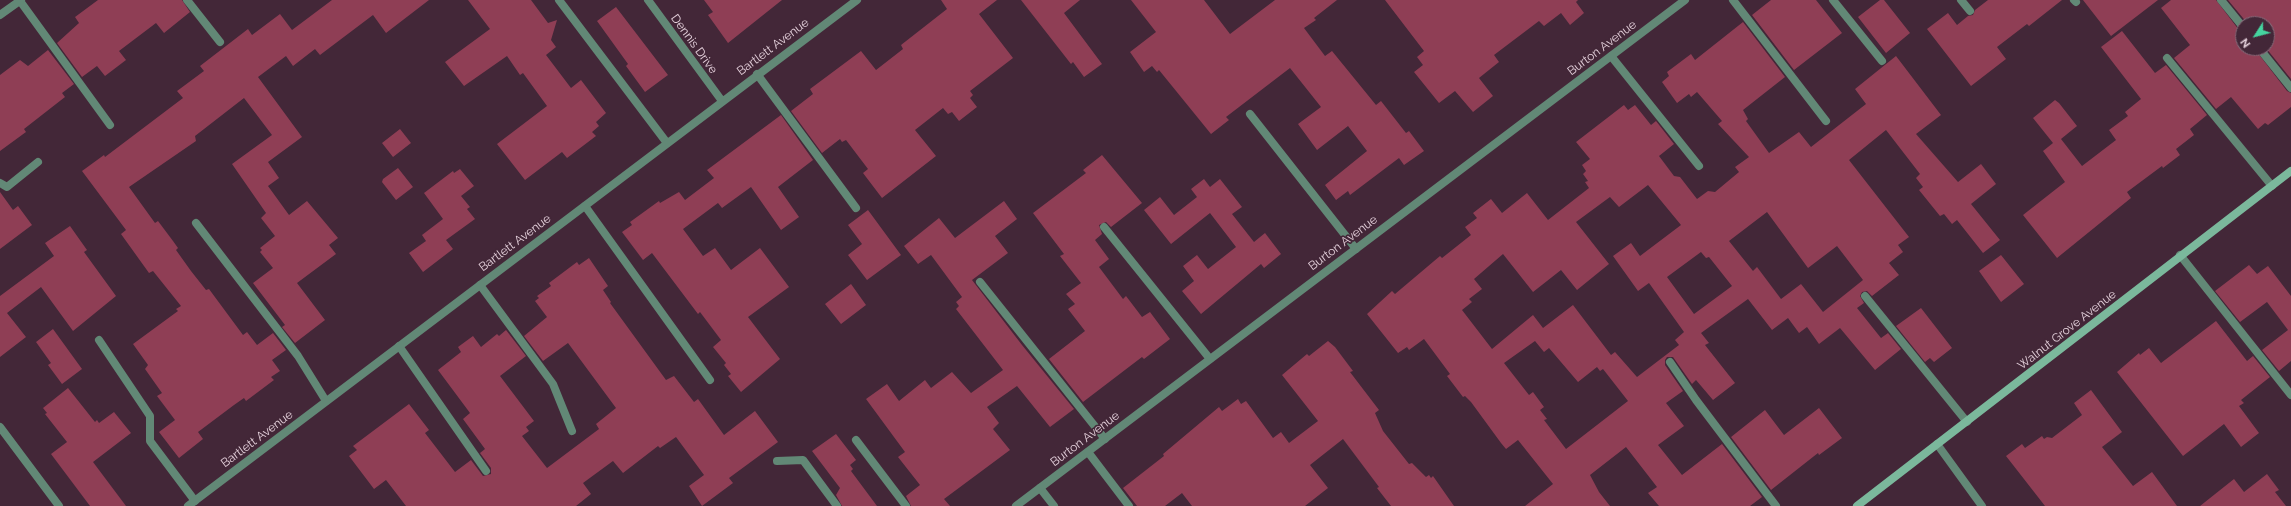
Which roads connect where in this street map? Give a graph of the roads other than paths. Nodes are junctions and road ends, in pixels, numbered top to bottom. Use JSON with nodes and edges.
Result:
{"nodes":[{"id":1,"x":20,"y":0,"type":"edge"},
{"id":2,"x":187,"y":0,"type":"edge"},
{"id":3,"x":559,"y":0,"type":"edge"},
{"id":4,"x":648,"y":0,"type":"edge"},
{"id":5,"x":857,"y":0,"type":"edge"},
{"id":6,"x":1685,"y":0,"type":"edge"},
{"id":7,"x":1733,"y":0,"type":"edge"},
{"id":8,"x":1833,"y":0,"type":"edge"},
{"id":9,"x":1962,"y":0,"type":"edge"},
{"id":10,"x":2221,"y":0,"type":"edge"},
{"id":11,"x":1970,"y":10,"type":"dead end"},
{"id":12,"x":0,"y":15,"type":"edge"},
{"id":13,"x":2235,"y":17,"type":"edge"},
{"id":14,"x":220,"y":42,"type":"dead end"},
{"id":15,"x":1610,"y":56,"type":"junction"},
{"id":16,"x":2265,"y":56,"type":"edge"},
{"id":17,"x":2167,"y":58,"type":"dead end"},
{"id":18,"x":1882,"y":61,"type":"dead end"},
{"id":19,"x":757,"y":74,"type":"junction"},
{"id":20,"x":2291,"y":88,"type":"edge"},
{"id":21,"x":722,"y":101,"type":"junction"},
{"id":22,"x":1250,"y":114,"type":"dead end"},
{"id":23,"x":1826,"y":121,"type":"dead end"},
{"id":24,"x":110,"y":125,"type":"dead end"},
{"id":25,"x":667,"y":143,"type":"junction"},
{"id":26,"x":38,"y":162,"type":"dead end"},
{"id":27,"x":1699,"y":166,"type":"dead end"},
{"id":28,"x":2291,"y":171,"type":"edge"},
{"id":29,"x":0,"y":183,"type":"edge"},
{"id":30,"x":2272,"y":186,"type":"junction"},
{"id":31,"x":585,"y":206,"type":"junction"},
{"id":32,"x":856,"y":208,"type":"dead end"},
{"id":33,"x":196,"y":223,"type":"dead end"},
{"id":34,"x":1104,"y":227,"type":"dead end"},
{"id":35,"x":1356,"y":249,"type":"junction"},
{"id":36,"x":2180,"y":255,"type":"junction"},
{"id":37,"x":980,"y":282,"type":"dead end"},
{"id":38,"x":480,"y":285,"type":"junction"},
{"id":39,"x":1865,"y":296,"type":"dead end"},
{"id":40,"x":99,"y":340,"type":"dead end"},
{"id":41,"x":399,"y":346,"type":"junction"},
{"id":42,"x":1210,"y":359,"type":"junction"},
{"id":43,"x":1670,"y":362,"type":"dead end"},
{"id":44,"x":710,"y":380,"type":"dead end"},
{"id":45,"x":2291,"y":395,"type":"edge"},
{"id":46,"x":326,"y":401,"type":"junction"},
{"id":47,"x":1967,"y":422,"type":"junction"},
{"id":48,"x":0,"y":427,"type":"edge"},
{"id":49,"x":572,"y":431,"type":"dead end"},
{"id":50,"x":1105,"y":439,"type":"junction"},
{"id":51,"x":856,"y":440,"type":"dead end"},
{"id":52,"x":1937,"y":444,"type":"junction"},
{"id":53,"x":1088,"y":452,"type":"junction"},
{"id":54,"x":777,"y":461,"type":"dead end"},
{"id":55,"x":486,"y":470,"type":"dead end"},
{"id":56,"x":1040,"y":488,"type":"junction"},
{"id":57,"x":192,"y":504,"type":"edge"},
{"id":58,"x":59,"y":506,"type":"edge"},
{"id":59,"x":837,"y":506,"type":"edge"},
{"id":60,"x":906,"y":506,"type":"edge"},
{"id":61,"x":1016,"y":506,"type":"edge"},
{"id":62,"x":1054,"y":506,"type":"edge"},
{"id":63,"x":1130,"y":506,"type":"edge"},
{"id":64,"x":1776,"y":506,"type":"edge"},
{"id":65,"x":1857,"y":506,"type":"edge"},
{"id":66,"x":1982,"y":506,"type":"edge"}],
"edges":[{"from":1,"to":12,"type":"street"},
{"from":1,"to":24,"type":"street"},
{"from":2,"to":14,"type":"street"},
{"from":3,"to":25,"type":"street"},
{"from":4,"to":21,"type":"street","name":"Dennis Drive"},
{"from":5,"to":19,"type":"street","name":"Bartlett Avenue"},
{"from":6,"to":15,"type":"street","name":"Burton Avenue"},
{"from":7,"to":23,"type":"street"},
{"from":8,"to":18,"type":"street"},
{"from":9,"to":11,"type":"street"},
{"from":10,"to":13,"type":"street"},
{"from":15,"to":27,"type":"street"},
{"from":15,"to":35,"type":"street","name":"Burton Avenue"},
{"from":16,"to":20,"type":"street"},
{"from":17,"to":30,"type":"street"},
{"from":19,"to":21,"type":"street","name":"Bartlett Avenue"},
{"from":19,"to":32,"type":"street"},
{"from":21,"to":25,"type":"street","name":"Bartlett Avenue"},
{"from":22,"to":35,"type":"street"},
{"from":25,"to":31,"type":"street","name":"Bartlett Avenue"},
{"from":26,"to":29,"type":"street"},
{"from":28,"to":30,"type":"main road","name":"Walnut Grove Avenue"},
{"from":30,"to":36,"type":"main road","name":"Walnut Grove Avenue"},
{"from":31,"to":38,"type":"street","name":"Bartlett Avenue"},
{"from":31,"to":44,"type":"street"},
{"from":33,"to":46,"type":"street"},
{"from":34,"to":42,"type":"street"},
{"from":35,"to":42,"type":"street","name":"Burton Avenue"},
{"from":36,"to":45,"type":"street"},
{"from":36,"to":47,"type":"main road","name":"Walnut Grove Avenue"},
{"from":37,"to":50,"type":"street"},
{"from":38,"to":41,"type":"street","name":"Bartlett Avenue"},
{"from":38,"to":49,"type":"street"},
{"from":39,"to":47,"type":"street"},
{"from":40,"to":57,"type":"street"},
{"from":41,"to":46,"type":"street","name":"Bartlett Avenue"},
{"from":41,"to":55,"type":"street"},
{"from":42,"to":50,"type":"street","name":"Burton Avenue"},
{"from":43,"to":64,"type":"street"},
{"from":46,"to":57,"type":"street","name":"Bartlett Avenue"},
{"from":47,"to":52,"type":"main road","name":"Walnut Grove Avenue"},
{"from":48,"to":58,"type":"street"},
{"from":50,"to":53,"type":"street","name":"Burton Avenue"},
{"from":51,"to":60,"type":"street"},
{"from":52,"to":65,"type":"main road","name":"Walnut Grove Avenue"},
{"from":52,"to":66,"type":"street"},
{"from":53,"to":56,"type":"street","name":"Burton Avenue"},
{"from":53,"to":63,"type":"street"},
{"from":54,"to":59,"type":"street"},
{"from":56,"to":61,"type":"street","name":"Burton Avenue"},
{"from":56,"to":62,"type":"street"}]}
